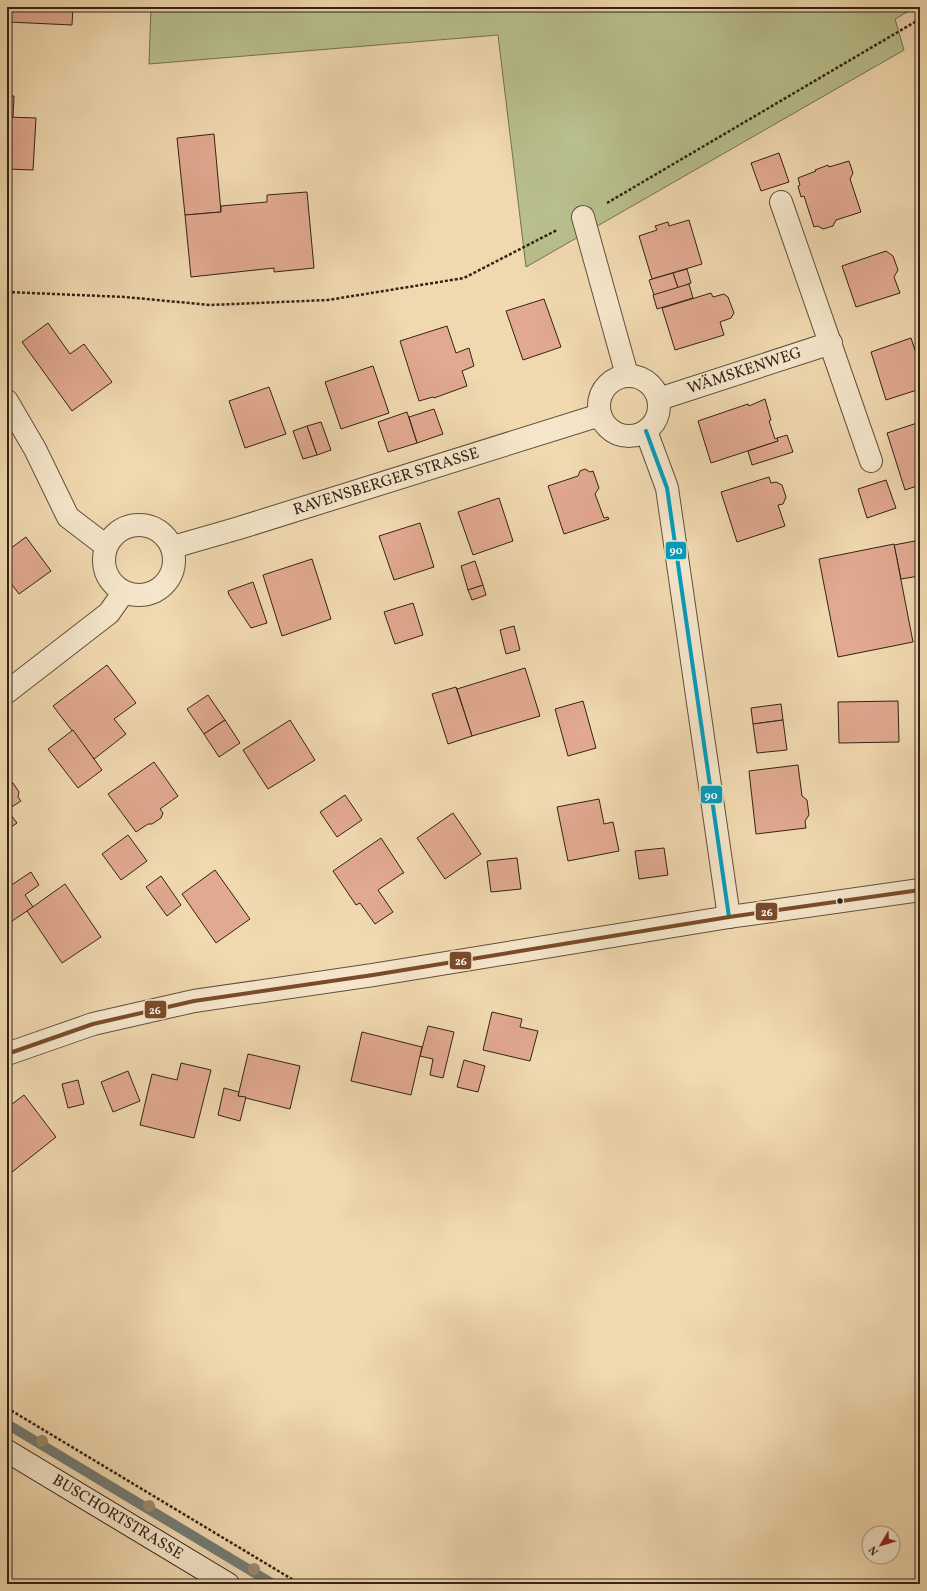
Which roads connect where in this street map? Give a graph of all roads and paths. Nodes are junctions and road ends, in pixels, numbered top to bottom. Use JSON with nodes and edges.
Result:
{"nodes":[{"id":1,"x":920,"y":18,"type":"edge"},
{"id":2,"x":781,"y":202,"type":"dead end"},
{"id":3,"x":583,"y":217,"type":"junction"},
{"id":4,"x":7,"y":292,"type":"edge"},
{"id":5,"x":831,"y":343,"type":"junction"},
{"id":6,"x":627,"y":375,"type":"junction"},
{"id":7,"x":659,"y":399,"type":"junction"},
{"id":8,"x":7,"y":401,"type":"edge"},
{"id":9,"x":600,"y":415,"type":"junction"},
{"id":10,"x":646,"y":431,"type":"junction"},
{"id":11,"x":871,"y":461,"type":"dead end"},
{"id":12,"x":106,"y":546,"type":"junction"},
{"id":13,"x":173,"y":547,"type":"junction"},
{"id":14,"x":123,"y":593,"type":"junction"},
{"id":15,"x":7,"y":692,"type":"edge"},
{"id":16,"x":920,"y":890,"type":"edge"},
{"id":17,"x":729,"y":917,"type":"junction"},
{"id":18,"x":7,"y":1054,"type":"edge"},
{"id":19,"x":7,"y":1408,"type":"edge"},
{"id":20,"x":7,"y":1451,"type":"edge"},
{"id":21,"x":228,"y":1584,"type":"edge"},
{"id":22,"x":300,"y":1584,"type":"edge"}],
"edges":[{"from":1,"to":3,"type":"path"},
{"from":2,"to":5,"type":"street"},
{"from":3,"to":4,"type":"path"},
{"from":3,"to":6,"type":"street"},
{"from":5,"to":7,"type":"street","name":"WÄMSKENWEG"},
{"from":5,"to":11,"type":"street"},
{"from":6,"to":7,"type":"street"},
{"from":6,"to":9,"type":"street"},
{"from":7,"to":10,"type":"street"},
{"from":8,"to":12,"type":"street"},
{"from":9,"to":10,"type":"street"},
{"from":9,"to":13,"type":"street","name":"RAVENSBERGER STRASSE"},
{"from":10,"to":17,"type":"street"},
{"from":12,"to":13,"type":"street"},
{"from":12,"to":14,"type":"street"},
{"from":13,"to":14,"type":"street"},
{"from":14,"to":15,"type":"street"},
{"from":16,"to":17,"type":"street"},
{"from":17,"to":18,"type":"street"},
{"from":19,"to":22,"type":"path"},
{"from":20,"to":21,"type":"street","name":"BUSCHORTSTRASSE"}]}
